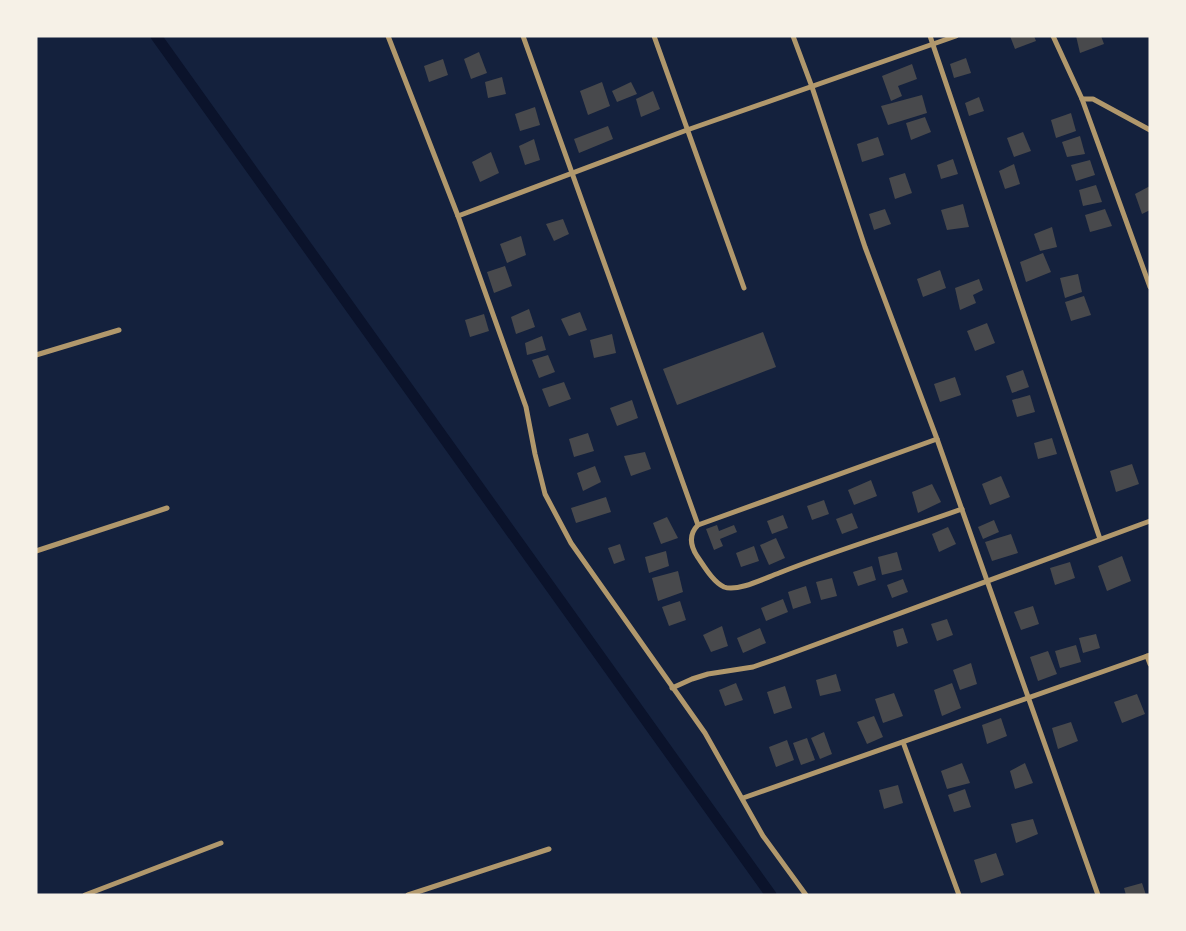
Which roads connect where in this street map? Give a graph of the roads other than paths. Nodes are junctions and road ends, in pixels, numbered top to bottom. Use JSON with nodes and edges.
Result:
{"nodes":[{"id":1,"x":388,"y":36,"type":"edge"},
{"id":2,"x":523,"y":36,"type":"edge"},
{"id":3,"x":654,"y":36,"type":"edge"},
{"id":4,"x":794,"y":36,"type":"edge"},
{"id":5,"x":930,"y":36,"type":"edge"},
{"id":6,"x":956,"y":36,"type":"edge"},
{"id":7,"x":1053,"y":36,"type":"edge"},
{"id":8,"x":932,"y":44,"type":"junction"},
{"id":9,"x":812,"y":87,"type":"junction"},
{"id":10,"x":1082,"y":98,"type":"junction"},
{"id":11,"x":687,"y":130,"type":"junction"},
{"id":12,"x":1150,"y":130,"type":"edge"},
{"id":13,"x":572,"y":173,"type":"junction"},
{"id":14,"x":458,"y":216,"type":"junction"},
{"id":15,"x":1150,"y":287,"type":"edge"},
{"id":16,"x":744,"y":288,"type":"dead end"},
{"id":17,"x":120,"y":330,"type":"dead end"},
{"id":18,"x":36,"y":355,"type":"edge"},
{"id":19,"x":937,"y":439,"type":"junction"},
{"id":20,"x":167,"y":508,"type":"dead end"},
{"id":21,"x":962,"y":509,"type":"junction"},
{"id":22,"x":1150,"y":521,"type":"edge"},
{"id":23,"x":698,"y":525,"type":"junction"},
{"id":24,"x":1100,"y":540,"type":"junction"},
{"id":25,"x":36,"y":551,"type":"edge"},
{"id":26,"x":988,"y":581,"type":"junction"},
{"id":27,"x":1148,"y":656,"type":"edge"},
{"id":28,"x":1150,"y":664,"type":"edge"},
{"id":29,"x":672,"y":688,"type":"junction"},
{"id":30,"x":1029,"y":698,"type":"junction"},
{"id":31,"x":903,"y":742,"type":"junction"},
{"id":32,"x":744,"y":798,"type":"junction"},
{"id":33,"x":221,"y":844,"type":"dead end"},
{"id":34,"x":549,"y":848,"type":"dead end"},
{"id":35,"x":85,"y":895,"type":"edge"},
{"id":36,"x":408,"y":895,"type":"edge"},
{"id":37,"x":806,"y":895,"type":"edge"},
{"id":38,"x":958,"y":895,"type":"edge"},
{"id":39,"x":1098,"y":895,"type":"edge"}],
"edges":[{"from":1,"to":14,"type":"street"},
{"from":2,"to":13,"type":"street"},
{"from":3,"to":11,"type":"street"},
{"from":4,"to":9,"type":"street"},
{"from":5,"to":8,"type":"street"},
{"from":6,"to":8,"type":"street"},
{"from":7,"to":10,"type":"street"},
{"from":8,"to":9,"type":"street"},
{"from":8,"to":24,"type":"street"},
{"from":9,"to":11,"type":"street"},
{"from":9,"to":19,"type":"street"},
{"from":10,"to":12,"type":"street"},
{"from":10,"to":15,"type":"street"},
{"from":11,"to":13,"type":"street"},
{"from":11,"to":16,"type":"street"},
{"from":13,"to":14,"type":"street"},
{"from":13,"to":23,"type":"street"},
{"from":14,"to":29,"type":"street"},
{"from":17,"to":18,"type":"street"},
{"from":19,"to":21,"type":"street"},
{"from":19,"to":23,"type":"street"},
{"from":20,"to":25,"type":"street"},
{"from":21,"to":23,"type":"street"},
{"from":21,"to":26,"type":"street"},
{"from":22,"to":24,"type":"street"},
{"from":24,"to":26,"type":"street"},
{"from":26,"to":29,"type":"street"},
{"from":26,"to":30,"type":"street"},
{"from":27,"to":28,"type":"street"},
{"from":27,"to":30,"type":"street"},
{"from":29,"to":32,"type":"street"},
{"from":30,"to":31,"type":"street"},
{"from":30,"to":39,"type":"street"},
{"from":31,"to":32,"type":"street"},
{"from":31,"to":38,"type":"street"},
{"from":32,"to":37,"type":"street"},
{"from":33,"to":35,"type":"street"},
{"from":34,"to":36,"type":"street"}]}
